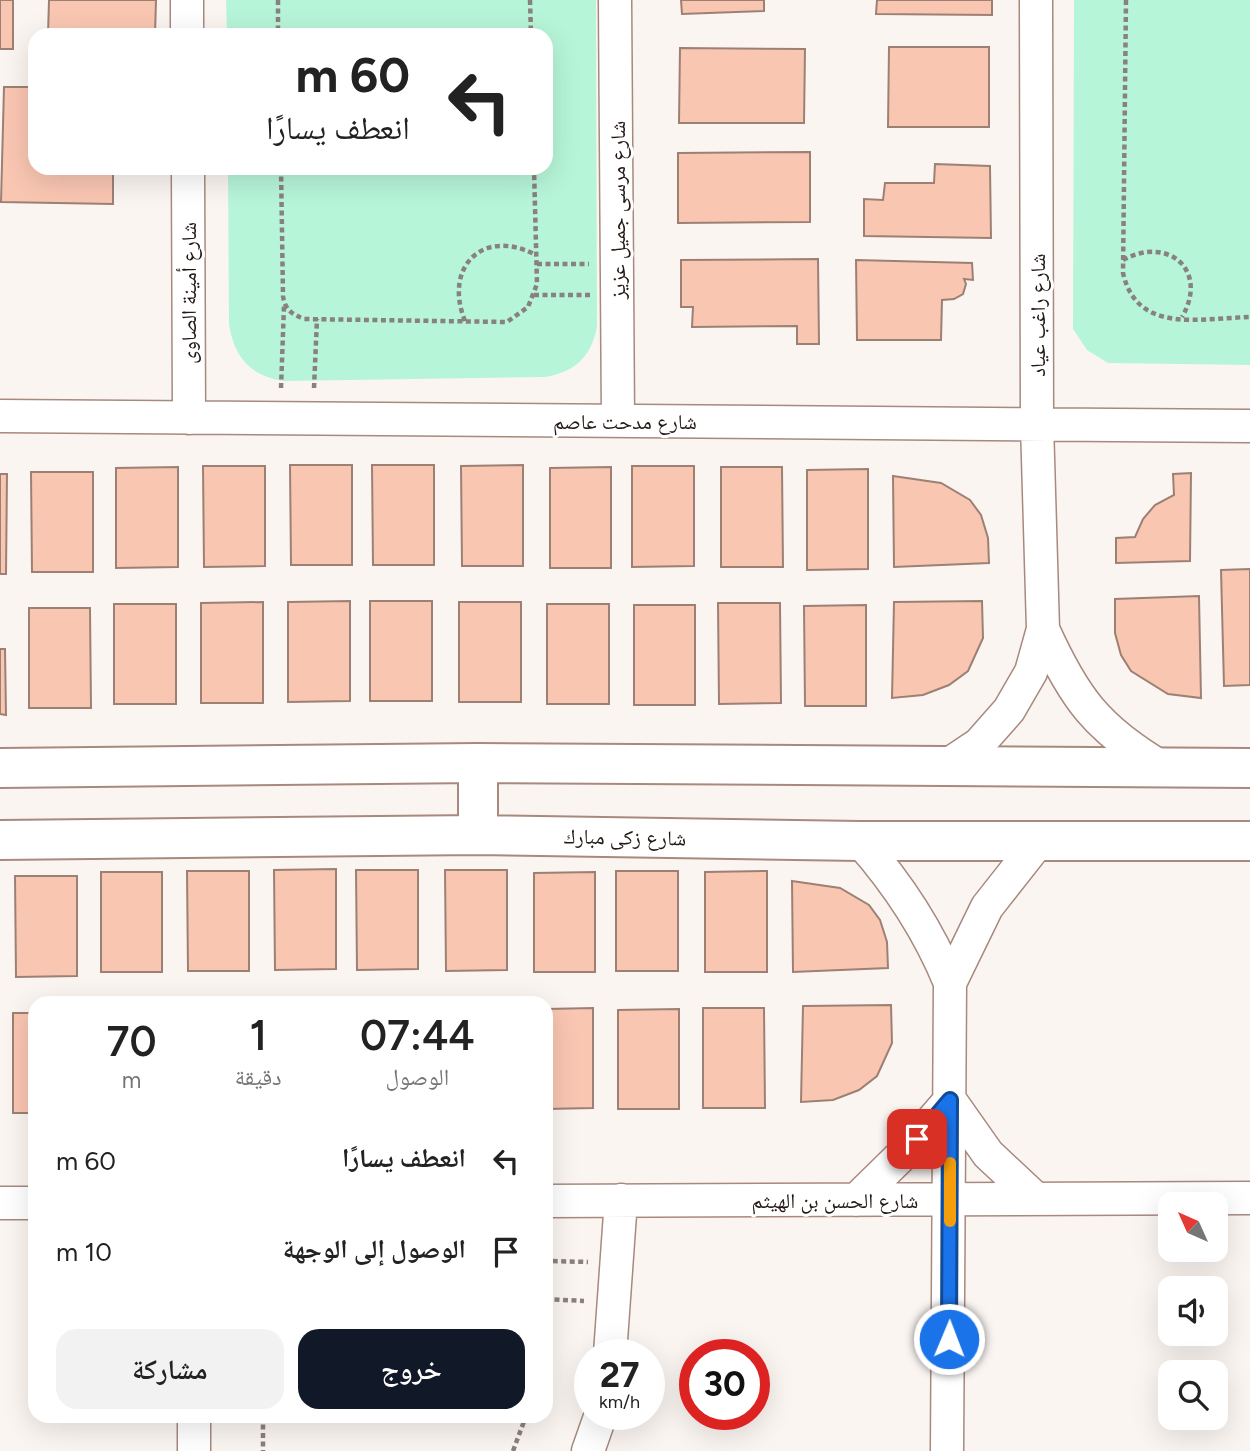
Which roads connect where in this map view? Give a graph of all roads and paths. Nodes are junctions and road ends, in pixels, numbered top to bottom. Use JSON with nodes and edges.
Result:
{"nodes":[{"id":1,"x":187,"y":0,"type":"edge"},
{"id":2,"x":278,"y":0,"type":"edge"},
{"id":3,"x":530,"y":0,"type":"edge"},
{"id":4,"x":615,"y":0,"type":"edge"},
{"id":5,"x":1036,"y":0,"type":"edge"},
{"id":6,"x":1126,"y":0,"type":"edge"},
{"id":7,"x":187,"y":28,"type":"edge"},
{"id":8,"x":278,"y":28,"type":"edge"},
{"id":9,"x":531,"y":28,"type":"edge"},
{"id":10,"x":188,"y":175,"type":"edge"},
{"id":11,"x":281,"y":175,"type":"edge"},
{"id":12,"x":534,"y":175,"type":"edge"},
{"id":13,"x":537,"y":255,"type":"junction"},
{"id":14,"x":1123,"y":260,"type":"junction"},
{"id":15,"x":537,"y":264,"type":"junction"},
{"id":16,"x":617,"y":279,"type":"junction"},
{"id":17,"x":534,"y":295,"type":"junction"},
{"id":18,"x":284,"y":305,"type":"junction"},
{"id":19,"x":1250,"y":317,"type":"edge"},
{"id":20,"x":1181,"y":318,"type":"junction"},
{"id":21,"x":317,"y":319,"type":"junction"},
{"id":22,"x":465,"y":321,"type":"junction"},
{"id":23,"x":0,"y":416,"type":"edge"},
{"id":24,"x":189,"y":418,"type":"junction"},
{"id":25,"x":280,"y":418,"type":"junction"},
{"id":26,"x":313,"y":419,"type":"junction"},
{"id":27,"x":618,"y":421,"type":"junction"},
{"id":28,"x":1037,"y":424,"type":"junction"},
{"id":29,"x":1250,"y":426,"type":"edge"},
{"id":30,"x":1044,"y":629,"type":"junction"},
{"id":31,"x":478,"y":763,"type":"junction"},
{"id":32,"x":0,"y":768,"type":"edge"},
{"id":33,"x":943,"y":768,"type":"junction"},
{"id":34,"x":1163,"y":768,"type":"junction"},
{"id":35,"x":1250,"y":768,"type":"edge"},
{"id":36,"x":478,"y":835,"type":"junction"},
{"id":37,"x":0,"y":840,"type":"edge"},
{"id":38,"x":860,"y":841,"type":"junction"},
{"id":39,"x":1039,"y":841,"type":"junction"},
{"id":40,"x":1250,"y":841,"type":"edge"},
{"id":41,"x":950,"y":983,"type":"junction"},
{"id":42,"x":950,"y":1100,"type":"junction"},
{"id":43,"x":1250,"y":1198,"type":"edge"},
{"id":44,"x":950,"y":1199,"type":"junction"},
{"id":45,"x":1037,"y":1199,"type":"junction"},
{"id":46,"x":621,"y":1200,"type":"junction"},
{"id":47,"x":856,"y":1200,"type":"junction"},
{"id":48,"x":553,"y":1201,"type":"edge"},
{"id":49,"x":0,"y":1203,"type":"edge"},
{"id":50,"x":28,"y":1203,"type":"edge"},
{"id":51,"x":553,"y":1261,"type":"edge"},
{"id":52,"x":617,"y":1262,"type":"junction"},
{"id":53,"x":553,"y":1299,"type":"edge"},
{"id":54,"x":614,"y":1302,"type":"junction"},
{"id":55,"x":611,"y":1339,"type":"edge"},
{"id":56,"x":194,"y":1423,"type":"edge"},
{"id":57,"x":263,"y":1423,"type":"edge"},
{"id":58,"x":523,"y":1423,"type":"edge"},
{"id":59,"x":595,"y":1430,"type":"edge"},
{"id":60,"x":194,"y":1451,"type":"edge"},
{"id":61,"x":263,"y":1451,"type":"edge"},
{"id":62,"x":513,"y":1451,"type":"edge"},
{"id":63,"x":588,"y":1451,"type":"edge"},
{"id":64,"x":947,"y":1451,"type":"edge"}],
"edges":[{"from":1,"to":7,"type":"street"},
{"from":2,"to":8,"type":"path"},
{"from":3,"to":9,"type":"path"},
{"from":4,"to":16,"type":"street","name":"شارع مرسى جميل عزيز"},
{"from":5,"to":28,"type":"street","name":"شارع راغب عياد"},
{"from":6,"to":14,"type":"path"},
{"from":10,"to":24,"type":"street","name":"شارع أمينة الصاوى"},
{"from":11,"to":18,"type":"path"},
{"from":12,"to":13,"type":"path"},
{"from":13,"to":15,"type":"path"},
{"from":13,"to":22,"type":"path"},
{"from":14,"to":20,"type":"path"},
{"from":14,"to":20,"type":"path"},
{"from":15,"to":16,"type":"path"},
{"from":15,"to":17,"type":"path"},
{"from":16,"to":17,"type":"path"},
{"from":16,"to":27,"type":"street","name":"شارع مرسى جميل عزيز"},
{"from":17,"to":22,"type":"path"},
{"from":18,"to":21,"type":"path"},
{"from":18,"to":25,"type":"path"},
{"from":19,"to":20,"type":"path"},
{"from":21,"to":22,"type":"path"},
{"from":21,"to":26,"type":"path"},
{"from":23,"to":24,"type":"street","name":"شارع مدحت عاصم"},
{"from":24,"to":25,"type":"street","name":"شارع مدحت عاصم"},
{"from":25,"to":26,"type":"street","name":"شارع مدحت عاصم"},
{"from":26,"to":27,"type":"street","name":"شارع مدحت عاصم"},
{"from":27,"to":28,"type":"street","name":"شارع مدحت عاصم"},
{"from":28,"to":29,"type":"street","name":"شارع مدحت عاصم"},
{"from":28,"to":30,"type":"street","name":"شارع راغب عياد"},
{"from":30,"to":33,"type":"street","name":"شارع راغب عياد"},
{"from":30,"to":34,"type":"street","name":"شارع راغب عياد"},
{"from":31,"to":32,"type":"street"},
{"from":31,"to":33,"type":"street"},
{"from":31,"to":36,"type":"street"},
{"from":33,"to":34,"type":"street"},
{"from":34,"to":35,"type":"street"},
{"from":36,"to":37,"type":"street","name":"شارع زكى مبارك"},
{"from":36,"to":38,"type":"street","name":"شارع زكى مبارك"},
{"from":38,"to":39,"type":"street","name":"شارع زكى مبارك"},
{"from":38,"to":41,"type":"street"},
{"from":39,"to":40,"type":"street","name":"شارع زكى مبارك"},
{"from":39,"to":41,"type":"street"},
{"from":41,"to":42,"type":"street"},
{"from":42,"to":44,"type":"street"},
{"from":42,"to":45,"type":"street"},
{"from":42,"to":47,"type":"street"},
{"from":43,"to":45,"type":"street","name":"شارع الحسن بن الهيثم"},
{"from":44,"to":45,"type":"street","name":"شارع الحسن بن الهيثم"},
{"from":44,"to":47,"type":"street","name":"شارع الحسن بن الهيثم"},
{"from":44,"to":64,"type":"street"},
{"from":46,"to":47,"type":"street","name":"شارع الحسن بن الهيثم"},
{"from":46,"to":48,"type":"street","name":"شارع الحسن بن الهيثم"},
{"from":46,"to":52,"type":"street"},
{"from":49,"to":50,"type":"street"},
{"from":51,"to":52,"type":"path"},
{"from":52,"to":54,"type":"street"},
{"from":53,"to":54,"type":"path"},
{"from":54,"to":55,"type":"street"},
{"from":56,"to":60,"type":"street"},
{"from":57,"to":61,"type":"path"},
{"from":58,"to":62,"type":"path"},
{"from":59,"to":63,"type":"street"}]}
